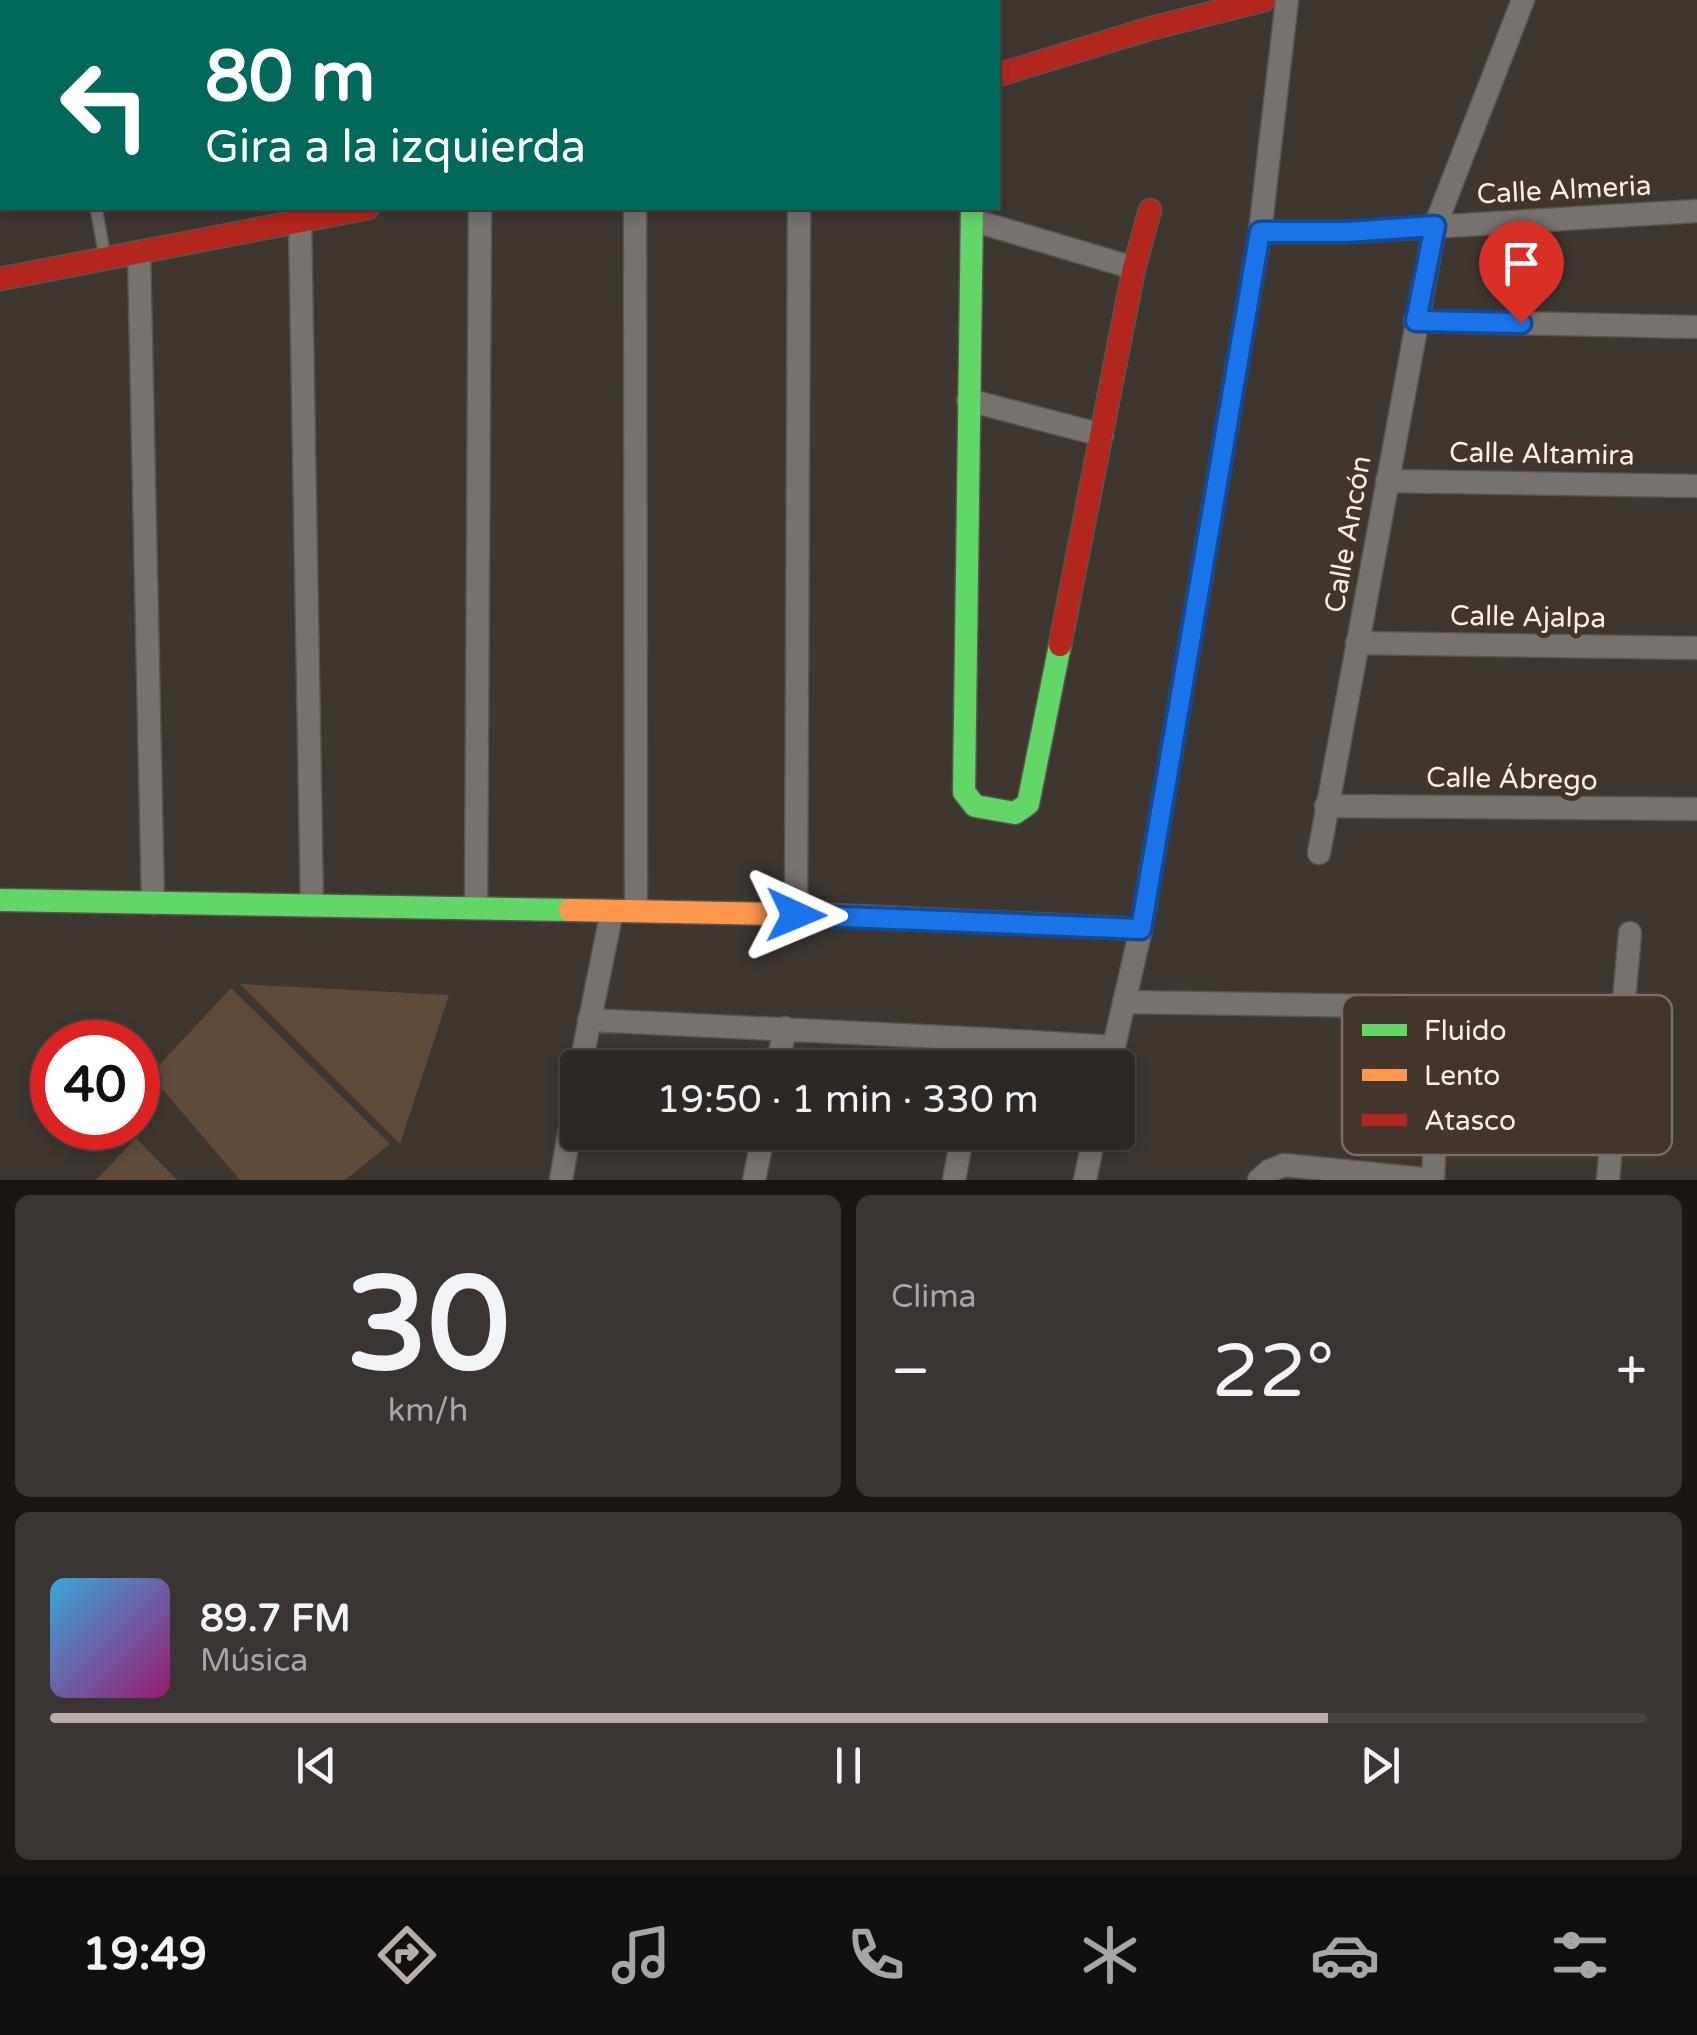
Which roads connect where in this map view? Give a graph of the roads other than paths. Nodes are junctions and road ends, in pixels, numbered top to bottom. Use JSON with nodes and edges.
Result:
{"nodes":[{"id":1,"x":1264,"y":0,"type":"edge"},
{"id":2,"x":1288,"y":0,"type":"edge"},
{"id":3,"x":1523,"y":0,"type":"edge"},
{"id":4,"x":1000,"y":74,"type":"edge"},
{"id":5,"x":96,"y":210,"type":"edge"},
{"id":6,"x":353,"y":210,"type":"edge"},
{"id":7,"x":480,"y":210,"type":"edge"},
{"id":8,"x":636,"y":210,"type":"edge"},
{"id":9,"x":799,"y":210,"type":"edge"},
{"id":10,"x":1150,"y":210,"type":"dead end"},
{"id":11,"x":1697,"y":212,"type":"edge"},
{"id":12,"x":972,"y":214,"type":"edge"},
{"id":13,"x":300,"y":221,"type":"junction"},
{"id":14,"x":1435,"y":226,"type":"junction"},
{"id":15,"x":1260,"y":232,"type":"junction"},
{"id":16,"x":139,"y":252,"type":"junction"},
{"id":17,"x":105,"y":258,"type":"junction"},
{"id":18,"x":1134,"y":268,"type":"junction"},
{"id":19,"x":0,"y":278,"type":"edge"},
{"id":20,"x":1416,"y":321,"type":"junction"},
{"id":21,"x":1697,"y":327,"type":"edge"},
{"id":22,"x":968,"y":400,"type":"junction"},
{"id":23,"x":1102,"y":434,"type":"junction"},
{"id":24,"x":1387,"y":481,"type":"junction"},
{"id":25,"x":1697,"y":486,"type":"edge"},
{"id":26,"x":1357,"y":644,"type":"junction"},
{"id":27,"x":1697,"y":648,"type":"edge"},
{"id":28,"x":1326,"y":806,"type":"junction"},
{"id":29,"x":1697,"y":810,"type":"edge"},
{"id":30,"x":1319,"y":852,"type":"dead end"},
{"id":31,"x":0,"y":900,"type":"edge"},
{"id":32,"x":153,"y":903,"type":"junction"},
{"id":33,"x":312,"y":906,"type":"junction"},
{"id":34,"x":476,"y":907,"type":"junction"},
{"id":35,"x":624,"y":911,"type":"junction"},
{"id":36,"x":796,"y":915,"type":"junction"},
{"id":37,"x":1141,"y":929,"type":"junction"},
{"id":38,"x":1630,"y":933,"type":"dead end"},
{"id":39,"x":1625,"y":995,"type":"edge"},
{"id":40,"x":1124,"y":1002,"type":"junction"},
{"id":41,"x":1342,"y":1006,"type":"edge"},
{"id":42,"x":588,"y":1020,"type":"junction"},
{"id":43,"x":785,"y":1028,"type":"junction"},
{"id":44,"x":982,"y":1039,"type":"junction"},
{"id":45,"x":583,"y":1050,"type":"edge"},
{"id":46,"x":781,"y":1050,"type":"edge"},
{"id":47,"x":980,"y":1050,"type":"edge"},
{"id":48,"x":1061,"y":1050,"type":"edge"},
{"id":49,"x":1113,"y":1050,"type":"edge"},
{"id":50,"x":566,"y":1150,"type":"edge"},
{"id":51,"x":760,"y":1150,"type":"edge"},
{"id":52,"x":960,"y":1150,"type":"edge"},
{"id":53,"x":1092,"y":1150,"type":"edge"},
{"id":54,"x":1434,"y":1155,"type":"edge"},
{"id":55,"x":1610,"y":1155,"type":"edge"},
{"id":56,"x":560,"y":1180,"type":"edge"},
{"id":57,"x":754,"y":1180,"type":"edge"},
{"id":58,"x":954,"y":1180,"type":"edge"},
{"id":59,"x":1085,"y":1180,"type":"edge"},
{"id":60,"x":1259,"y":1180,"type":"edge"},
{"id":61,"x":1433,"y":1180,"type":"edge"},
{"id":62,"x":1608,"y":1180,"type":"edge"}],
"edges":[{"from":1,"to":4,"type":"street"},
{"from":2,"to":15,"type":"street"},
{"from":3,"to":14,"type":"street","name":"Calle Almeria"},
{"from":5,"to":17,"type":"lane"},
{"from":6,"to":13,"type":"street"},
{"from":7,"to":34,"type":"street"},
{"from":8,"to":35,"type":"street"},
{"from":9,"to":36,"type":"street"},
{"from":10,"to":18,"type":"street"},
{"from":11,"to":14,"type":"street","name":"Calle Almeria"},
{"from":12,"to":18,"type":"street"},
{"from":12,"to":22,"type":"street"},
{"from":13,"to":16,"type":"street"},
{"from":13,"to":33,"type":"street"},
{"from":14,"to":15,"type":"street","name":"Calle Almeria"},
{"from":14,"to":20,"type":"street","name":"Calle Ancón"},
{"from":15,"to":37,"type":"street"},
{"from":16,"to":17,"type":"street"},
{"from":16,"to":32,"type":"street"},
{"from":17,"to":19,"type":"street"},
{"from":18,"to":23,"type":"street"},
{"from":20,"to":21,"type":"street"},
{"from":20,"to":24,"type":"street","name":"Calle Ancón"},
{"from":22,"to":23,"type":"street"},
{"from":22,"to":23,"type":"street"},
{"from":24,"to":25,"type":"street","name":"Calle Altamira"},
{"from":24,"to":26,"type":"street","name":"Calle Ancón"},
{"from":26,"to":27,"type":"street","name":"Calle Ajalpa"},
{"from":26,"to":28,"type":"street","name":"Calle Ancón"},
{"from":28,"to":29,"type":"street","name":"Calle Ábrego"},
{"from":28,"to":30,"type":"street","name":"Calle Ancón"},
{"from":31,"to":32,"type":"street"},
{"from":32,"to":33,"type":"street"},
{"from":33,"to":34,"type":"street"},
{"from":34,"to":35,"type":"street"},
{"from":35,"to":36,"type":"street"},
{"from":35,"to":42,"type":"street"},
{"from":36,"to":37,"type":"street"},
{"from":37,"to":40,"type":"street"},
{"from":38,"to":39,"type":"street"},
{"from":40,"to":41,"type":"street"},
{"from":40,"to":49,"type":"street"},
{"from":42,"to":43,"type":"street"},
{"from":42,"to":45,"type":"street"},
{"from":43,"to":44,"type":"street"},
{"from":43,"to":46,"type":"street"},
{"from":44,"to":47,"type":"street"},
{"from":44,"to":48,"type":"street"},
{"from":50,"to":56,"type":"street"},
{"from":51,"to":57,"type":"street"},
{"from":52,"to":58,"type":"street"},
{"from":53,"to":59,"type":"street"},
{"from":54,"to":61,"type":"street"},
{"from":55,"to":62,"type":"street"},
{"from":60,"to":61,"type":"street"}]}
